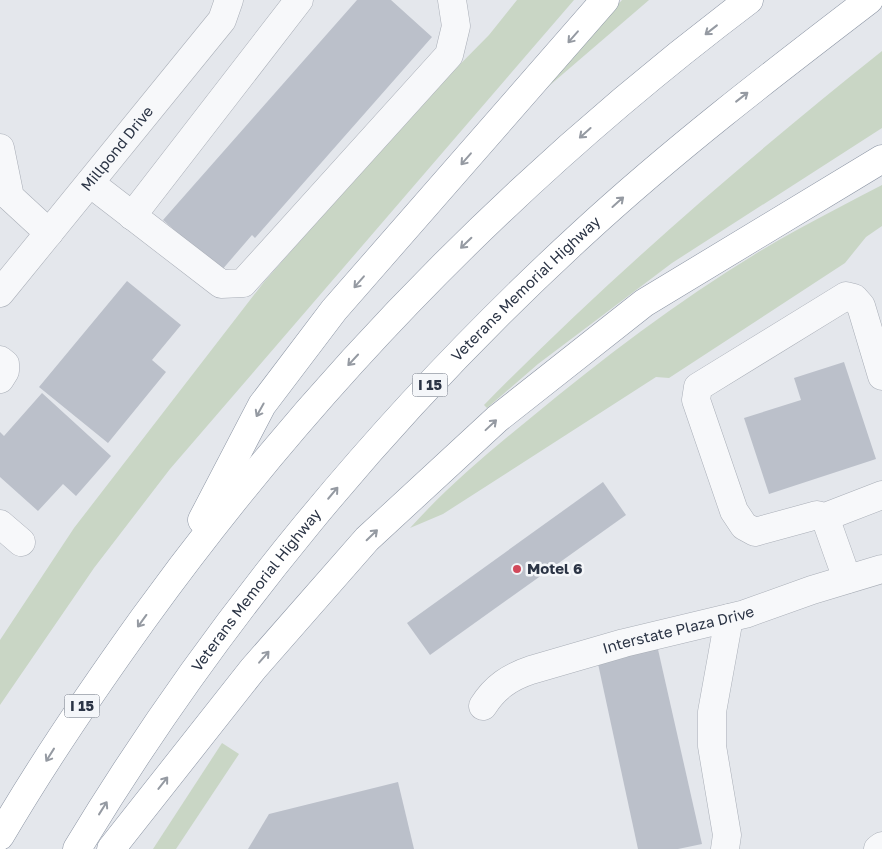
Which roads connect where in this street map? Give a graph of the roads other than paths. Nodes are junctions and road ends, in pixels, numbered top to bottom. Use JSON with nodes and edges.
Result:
{"nodes":[{"id":1,"x":229,"y":0,"type":"edge"},
{"id":2,"x":299,"y":0,"type":"edge"},
{"id":3,"x":452,"y":0,"type":"edge"},
{"id":4,"x":605,"y":0,"type":"edge"},
{"id":5,"x":749,"y":0,"type":"edge"},
{"id":6,"x":869,"y":0,"type":"edge"},
{"id":7,"x":0,"y":148,"type":"edge"},
{"id":8,"x":882,"y":159,"type":"edge"},
{"id":9,"x":90,"y":183,"type":"junction"},
{"id":10,"x":4,"y":196,"type":"edge"},
{"id":11,"x":132,"y":216,"type":"junction"},
{"id":12,"x":49,"y":233,"type":"junction"},
{"id":13,"x":0,"y":293,"type":"edge"},
{"id":14,"x":0,"y":360,"type":"edge"},
{"id":15,"x":882,"y":376,"type":"edge"},
{"id":16,"x":0,"y":379,"type":"edge"},
{"id":17,"x":882,"y":494,"type":"edge"},
{"id":18,"x":825,"y":517,"type":"junction"},
{"id":19,"x":0,"y":524,"type":"edge"},
{"id":20,"x":21,"y":542,"type":"dead end"},
{"id":21,"x":882,"y":569,"type":"edge"},
{"id":22,"x":847,"y":579,"type":"junction"},
{"id":23,"x":171,"y":581,"type":"junction"},
{"id":24,"x":729,"y":618,"type":"junction"},
{"id":25,"x":483,"y":706,"type":"dead end"},
{"id":26,"x":0,"y":836,"type":"edge"},
{"id":27,"x":882,"y":846,"type":"edge"},
{"id":28,"x":77,"y":849,"type":"edge"},
{"id":29,"x":111,"y":849,"type":"edge"},
{"id":30,"x":725,"y":849,"type":"edge"},
{"id":31,"x":878,"y":849,"type":"edge"}],
"edges":[{"from":1,"to":9,"type":"street","name":"Millpond Drive"},
{"from":2,"to":11,"type":"street"},
{"from":3,"to":11,"type":"street"},
{"from":4,"to":23,"type":"highway","one_way":true},
{"from":5,"to":23,"type":"highway","number":"I 15","one_way":true},
{"from":28,"to":6,"type":"highway","name":"Veterans Memorial Highway","number":"I 15","one_way":true},
{"from":7,"to":10,"type":"street"},
{"from":29,"to":8,"type":"highway","one_way":true},
{"from":9,"to":11,"type":"street"},
{"from":9,"to":12,"type":"street","name":"Millpond Drive"},
{"from":10,"to":12,"type":"street"},
{"from":12,"to":13,"type":"street","name":"Millpond Drive"},
{"from":14,"to":16,"type":"street"},
{"from":15,"to":18,"type":"street"},
{"from":17,"to":18,"type":"street"},
{"from":18,"to":22,"type":"street"},
{"from":19,"to":20,"type":"street"},
{"from":21,"to":22,"type":"street","name":"Interstate Plaza Drive"},
{"from":22,"to":24,"type":"street","name":"Interstate Plaza Drive"},
{"from":23,"to":26,"type":"highway","number":"I 15","one_way":true},
{"from":24,"to":25,"type":"street","name":"Interstate Plaza Drive"},
{"from":24,"to":30,"type":"street"},
{"from":27,"to":31,"type":"street"}]}
